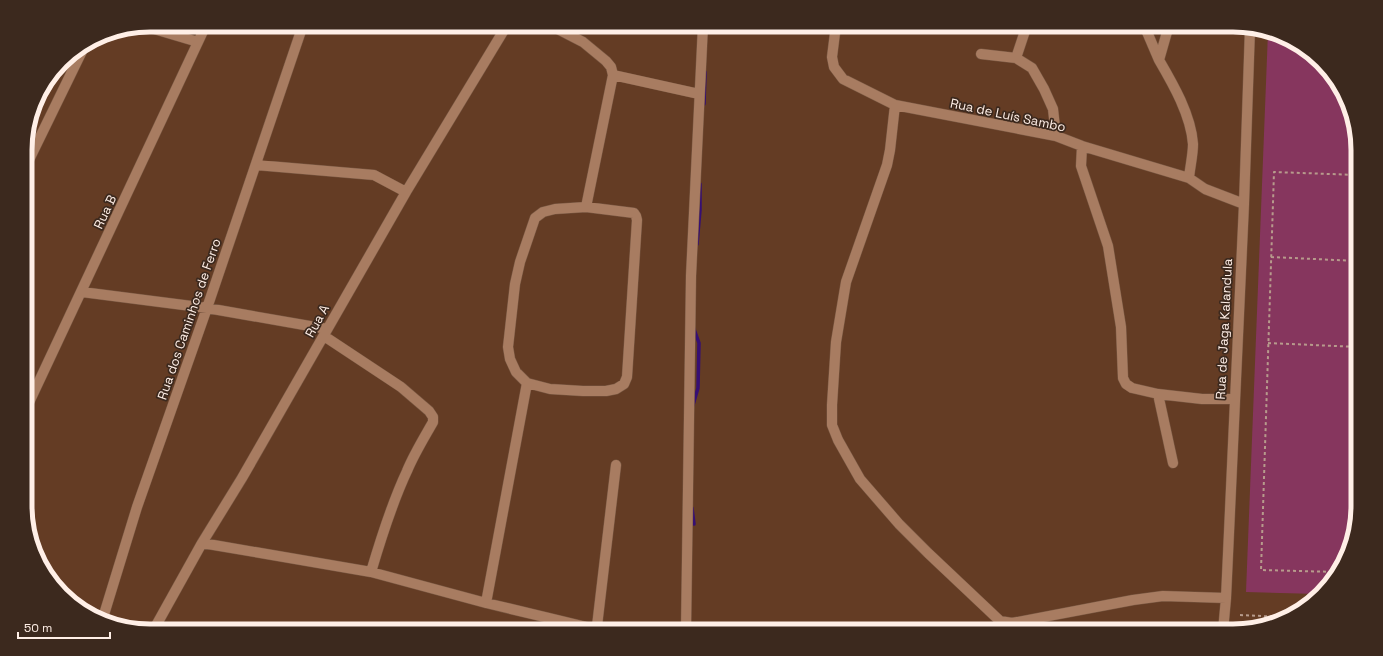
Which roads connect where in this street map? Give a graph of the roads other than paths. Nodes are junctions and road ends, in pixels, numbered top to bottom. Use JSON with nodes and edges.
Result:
{"nodes":[{"id":1,"x":164,"y":32,"type":"edge"},
{"id":2,"x":203,"y":32,"type":"edge"},
{"id":3,"x":301,"y":32,"type":"edge"},
{"id":4,"x":503,"y":32,"type":"edge"},
{"id":5,"x":564,"y":32,"type":"edge"},
{"id":6,"x":703,"y":32,"type":"edge"},
{"id":7,"x":835,"y":32,"type":"edge"},
{"id":8,"x":1025,"y":32,"type":"edge"},
{"id":9,"x":1147,"y":32,"type":"edge"},
{"id":10,"x":1167,"y":32,"type":"edge"},
{"id":11,"x":1250,"y":33,"type":"edge"},
{"id":12,"x":198,"y":42,"type":"junction"},
{"id":13,"x":981,"y":54,"type":"dead end"},
{"id":14,"x":80,"y":55,"type":"edge"},
{"id":15,"x":1016,"y":58,"type":"junction"},
{"id":16,"x":1159,"y":60,"type":"junction"},
{"id":17,"x":613,"y":75,"type":"junction"},
{"id":18,"x":699,"y":94,"type":"junction"},
{"id":19,"x":895,"y":105,"type":"junction"},
{"id":20,"x":1056,"y":136,"type":"junction"},
{"id":21,"x":1082,"y":146,"type":"junction"},
{"id":22,"x":32,"y":154,"type":"edge"},
{"id":23,"x":256,"y":165,"type":"junction"},
{"id":24,"x":1189,"y":178,"type":"junction"},
{"id":25,"x":406,"y":192,"type":"junction"},
{"id":26,"x":1244,"y":204,"type":"junction"},
{"id":27,"x":586,"y":207,"type":"junction"},
{"id":28,"x":82,"y":292,"type":"junction"},
{"id":29,"x":207,"y":308,"type":"junction"},
{"id":30,"x":326,"y":332,"type":"junction"},
{"id":31,"x":527,"y":383,"type":"junction"},
{"id":32,"x":1158,"y":394,"type":"junction"},
{"id":33,"x":32,"y":396,"type":"edge"},
{"id":34,"x":1234,"y":399,"type":"junction"},
{"id":35,"x":1173,"y":463,"type":"dead end"},
{"id":36,"x":616,"y":465,"type":"dead end"},
{"id":37,"x":202,"y":543,"type":"junction"},
{"id":38,"x":371,"y":572,"type":"junction"},
{"id":39,"x":1226,"y":598,"type":"junction"},
{"id":40,"x":486,"y":603,"type":"junction"},
{"id":41,"x":104,"y":614,"type":"edge"},
{"id":42,"x":157,"y":624,"type":"edge"},
{"id":43,"x":573,"y":624,"type":"edge"},
{"id":44,"x":596,"y":624,"type":"edge"},
{"id":45,"x":686,"y":624,"type":"edge"},
{"id":46,"x":1224,"y":624,"type":"edge"}],
"edges":[{"from":1,"to":12,"type":"street"},
{"from":2,"to":12,"type":"street","name":"Rua B"},
{"from":3,"to":23,"type":"street","name":"Rua dos Caminhos de Ferro"},
{"from":4,"to":25,"type":"street","name":"Rua A"},
{"from":5,"to":17,"type":"street"},
{"from":6,"to":18,"type":"street"},
{"from":7,"to":19,"type":"street","name":"Rua de Luís Sambo"},
{"from":8,"to":15,"type":"street"},
{"from":9,"to":16,"type":"street"},
{"from":10,"to":16,"type":"street"},
{"from":11,"to":26,"type":"street","name":"Rua de Jaga Kalandula"},
{"from":12,"to":28,"type":"street","name":"Rua B"},
{"from":13,"to":15,"type":"street"},
{"from":14,"to":22,"type":"street"},
{"from":15,"to":20,"type":"street"},
{"from":16,"to":24,"type":"street"},
{"from":17,"to":18,"type":"street"},
{"from":17,"to":27,"type":"street"},
{"from":18,"to":45,"type":"street"},
{"from":19,"to":20,"type":"street","name":"Rua de Luís Sambo"},
{"from":19,"to":39,"type":"street"},
{"from":20,"to":21,"type":"street","name":"Rua de Luís Sambo"},
{"from":21,"to":24,"type":"street","name":"Rua de Luís Sambo"},
{"from":21,"to":32,"type":"street"},
{"from":23,"to":25,"type":"street"},
{"from":23,"to":29,"type":"street","name":"Rua dos Caminhos de Ferro"},
{"from":24,"to":26,"type":"street","name":"Rua de Luís Sambo"},
{"from":25,"to":30,"type":"street","name":"Rua A"},
{"from":26,"to":34,"type":"street","name":"Rua de Jaga Kalandula"},
{"from":27,"to":31,"type":"street"},
{"from":27,"to":31,"type":"street"},
{"from":28,"to":29,"type":"street"},
{"from":28,"to":33,"type":"street","name":"Rua B"},
{"from":29,"to":30,"type":"street"},
{"from":29,"to":41,"type":"street","name":"Rua dos Caminhos de Ferro"},
{"from":30,"to":37,"type":"street","name":"Rua A"},
{"from":30,"to":38,"type":"street"},
{"from":31,"to":40,"type":"street"},
{"from":32,"to":34,"type":"street"},
{"from":32,"to":35,"type":"street"},
{"from":34,"to":39,"type":"street","name":"Rua de Jaga Kalandula"},
{"from":36,"to":44,"type":"street"},
{"from":37,"to":38,"type":"street"},
{"from":37,"to":42,"type":"street","name":"Rua A"},
{"from":38,"to":40,"type":"street"},
{"from":39,"to":46,"type":"street","name":"Rua de Jaga Kalandula"},
{"from":40,"to":43,"type":"street"}]}
